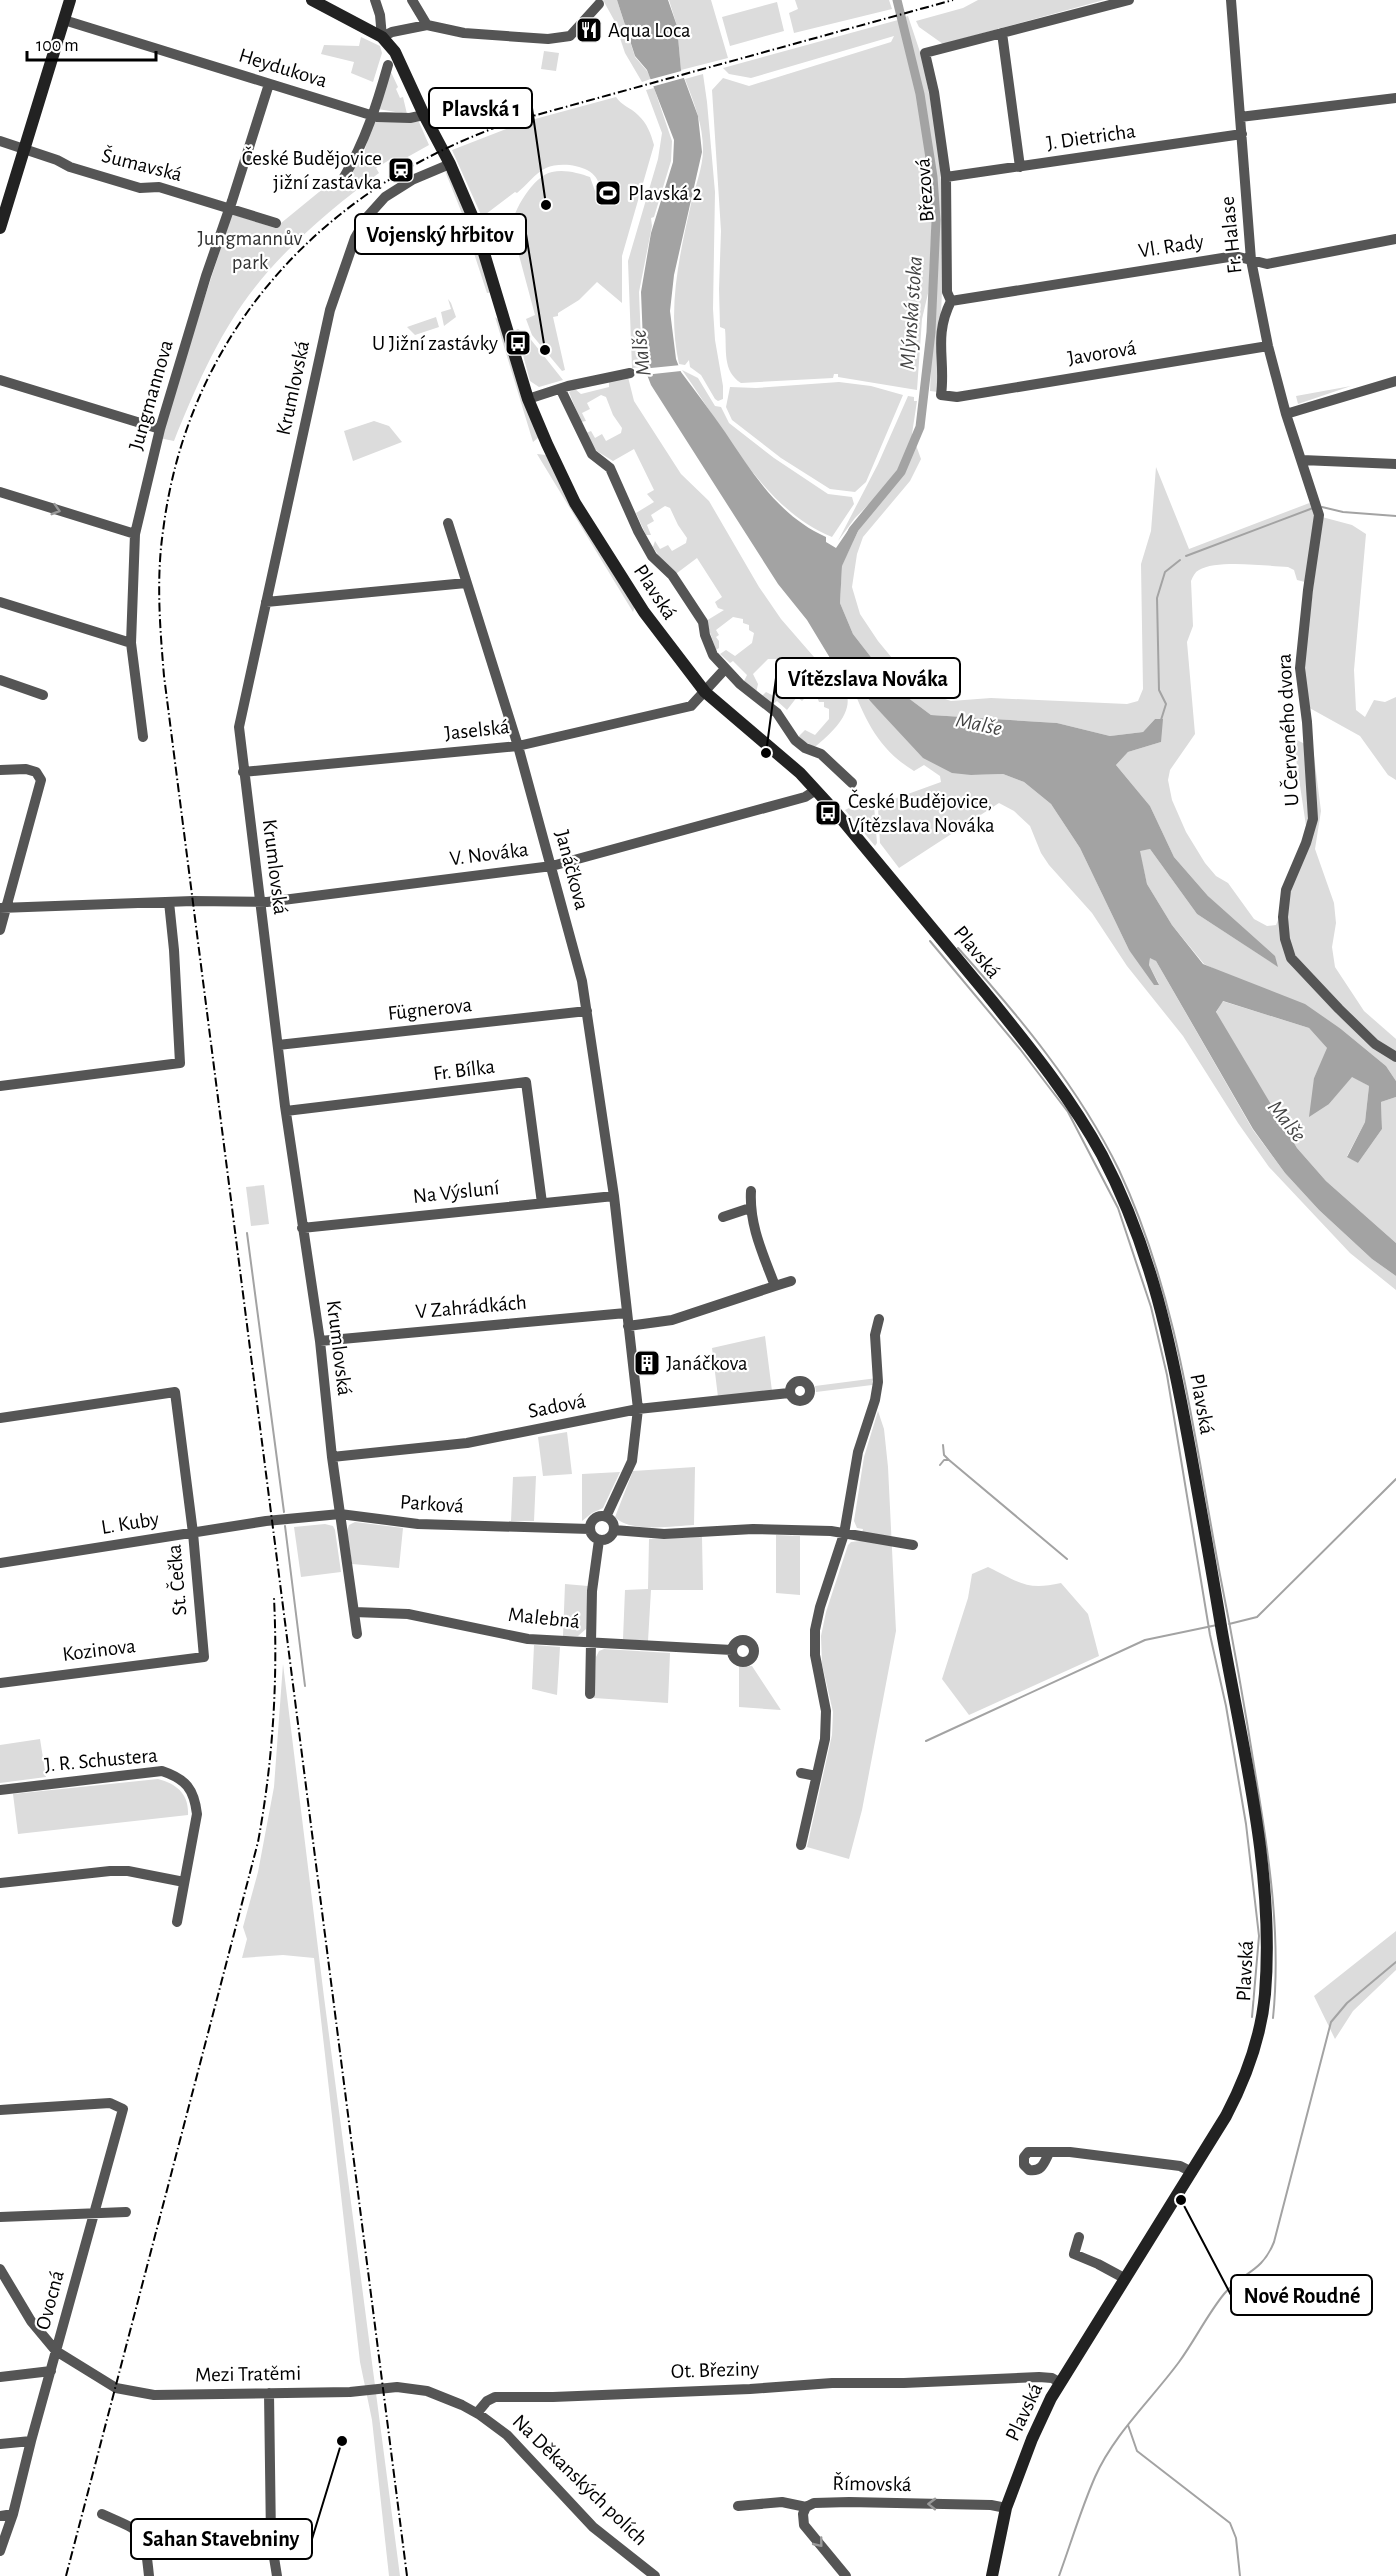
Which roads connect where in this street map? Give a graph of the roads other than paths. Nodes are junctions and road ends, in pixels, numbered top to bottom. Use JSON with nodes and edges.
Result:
{"nodes":[{"id":1,"x":70,"y":0,"type":"edge"},
{"id":2,"x":312,"y":0,"type":"edge"},
{"id":3,"x":375,"y":0,"type":"edge"},
{"id":4,"x":412,"y":0,"type":"edge"},
{"id":5,"x":1129,"y":0,"type":"edge"},
{"id":6,"x":1231,"y":0,"type":"edge"},
{"id":7,"x":599,"y":4,"type":"dead end"},
{"id":8,"x":64,"y":20,"type":"junction"},
{"id":9,"x":427,"y":25,"type":"junction"},
{"id":10,"x":1002,"y":33,"type":"junction"},
{"id":11,"x":382,"y":37,"type":"junction"},
{"id":12,"x":388,"y":65,"type":"dead end"},
{"id":13,"x":269,"y":84,"type":"junction"},
{"id":14,"x":1396,"y":98,"type":"edge"},
{"id":15,"x":372,"y":115,"type":"junction"},
{"id":16,"x":424,"y":115,"type":"junction"},
{"id":17,"x":1240,"y":117,"type":"junction"},
{"id":18,"x":1242,"y":134,"type":"junction"},
{"id":19,"x":0,"y":141,"type":"edge"},
{"id":20,"x":24,"y":149,"type":"junction"},
{"id":21,"x":450,"y":164,"type":"junction"},
{"id":22,"x":1020,"y":166,"type":"junction"},
{"id":23,"x":344,"y":177,"type":"dead end"},
{"id":24,"x":946,"y":177,"type":"junction"},
{"id":25,"x":229,"y":210,"type":"junction"},
{"id":26,"x":276,"y":223,"type":"dead end"},
{"id":27,"x":0,"y":228,"type":"edge"},
{"id":28,"x":1396,"y":239,"type":"edge"},
{"id":29,"x":1251,"y":260,"type":"junction"},
{"id":30,"x":951,"y":301,"type":"junction"},
{"id":31,"x":1268,"y":346,"type":"junction"},
{"id":32,"x":630,"y":374,"type":"dead end"},
{"id":33,"x":0,"y":380,"type":"edge"},
{"id":34,"x":1396,"y":381,"type":"edge"},
{"id":35,"x":564,"y":388,"type":"junction"},
{"id":36,"x":941,"y":395,"type":"joint"},
{"id":37,"x":528,"y":399,"type":"junction"},
{"id":38,"x":1286,"y":414,"type":"junction"},
{"id":39,"x":160,"y":429,"type":"junction"},
{"id":40,"x":1302,"y":460,"type":"junction"},
{"id":41,"x":1396,"y":464,"type":"edge"},
{"id":42,"x":0,"y":492,"type":"edge"},
{"id":43,"x":448,"y":523,"type":"dead end"},
{"id":44,"x":135,"y":534,"type":"junction"},
{"id":45,"x":465,"y":582,"type":"junction"},
{"id":46,"x":0,"y":602,"type":"edge"},
{"id":47,"x":266,"y":602,"type":"junction"},
{"id":48,"x":132,"y":643,"type":"junction"},
{"id":49,"x":725,"y":669,"type":"junction"},
{"id":50,"x":0,"y":680,"type":"edge"},
{"id":51,"x":705,"y":692,"type":"junction"},
{"id":52,"x":43,"y":694,"type":"dead end"},
{"id":53,"x":141,"y":731,"type":"dead end"},
{"id":54,"x":518,"y":746,"type":"junction"},
{"id":55,"x":0,"y":770,"type":"edge"},
{"id":56,"x":243,"y":772,"type":"junction"},
{"id":57,"x":852,"y":783,"type":"dead end"},
{"id":58,"x":816,"y":790,"type":"junction"},
{"id":59,"x":552,"y":866,"type":"junction"},
{"id":60,"x":173,"y":902,"type":"junction"},
{"id":61,"x":260,"y":903,"type":"junction"},
{"id":62,"x":4,"y":908,"type":"edge"},
{"id":63,"x":0,"y":930,"type":"edge"},
{"id":64,"x":587,"y":1011,"type":"junction"},
{"id":65,"x":278,"y":1046,"type":"junction"},
{"id":66,"x":1396,"y":1057,"type":"edge"},
{"id":67,"x":0,"y":1086,"type":"edge"},
{"id":68,"x":286,"y":1111,"type":"junction"},
{"id":69,"x":750,"y":1191,"type":"dead end"},
{"id":70,"x":614,"y":1196,"type":"junction"},
{"id":71,"x":542,"y":1203,"type":"junction"},
{"id":72,"x":750,"y":1208,"type":"junction"},
{"id":73,"x":723,"y":1217,"type":"dead end"},
{"id":74,"x":302,"y":1228,"type":"junction"},
{"id":75,"x":791,"y":1281,"type":"dead end"},
{"id":76,"x":775,"y":1286,"type":"junction"},
{"id":77,"x":626,"y":1313,"type":"junction"},
{"id":78,"x":879,"y":1319,"type":"dead end"},
{"id":79,"x":628,"y":1326,"type":"junction"},
{"id":80,"x":320,"y":1341,"type":"junction"},
{"id":81,"x":789,"y":1393,"type":"dead end"},
{"id":82,"x":638,"y":1409,"type":"junction"},
{"id":83,"x":0,"y":1418,"type":"edge"},
{"id":84,"x":332,"y":1456,"type":"junction"},
{"id":85,"x":340,"y":1514,"type":"junction"},
{"id":86,"x":606,"y":1517,"type":"junction"},
{"id":87,"x":269,"y":1521,"type":"joint"},
{"id":88,"x":590,"y":1528,"type":"junction"},
{"id":89,"x":614,"y":1530,"type":"junction"},
{"id":90,"x":193,"y":1533,"type":"junction"},
{"id":91,"x":844,"y":1534,"type":"junction"},
{"id":92,"x":599,"y":1540,"type":"junction"},
{"id":93,"x":913,"y":1545,"type":"dead end"},
{"id":94,"x":0,"y":1563,"type":"edge"},
{"id":95,"x":354,"y":1612,"type":"junction"},
{"id":96,"x":357,"y":1634,"type":"dead end"},
{"id":97,"x":591,"y":1642,"type":"junction"},
{"id":98,"x":732,"y":1650,"type":"dead end"},
{"id":99,"x":204,"y":1657,"type":"joint"},
{"id":100,"x":0,"y":1683,"type":"edge"},
{"id":101,"x":590,"y":1694,"type":"dead end"},
{"id":102,"x":801,"y":1773,"type":"dead end"},
{"id":103,"x":816,"y":1776,"type":"junction"},
{"id":104,"x":0,"y":1790,"type":"edge"},
{"id":105,"x":801,"y":1845,"type":"dead end"},
{"id":106,"x":184,"y":1882,"type":"junction"},
{"id":107,"x":0,"y":1883,"type":"edge"},
{"id":108,"x":177,"y":1922,"type":"dead end"},
{"id":109,"x":0,"y":2110,"type":"edge"},
{"id":110,"x":1049,"y":2153,"type":"dead end"},
{"id":111,"x":1192,"y":2172,"type":"junction"},
{"id":112,"x":126,"y":2212,"type":"dead end"},
{"id":113,"x":92,"y":2214,"type":"junction"},
{"id":114,"x":0,"y":2217,"type":"edge"},
{"id":115,"x":1078,"y":2237,"type":"dead end"},
{"id":116,"x":0,"y":2269,"type":"edge"},
{"id":117,"x":1124,"y":2278,"type":"junction"},
{"id":118,"x":56,"y":2351,"type":"junction"},
{"id":119,"x":51,"y":2371,"type":"junction"},
{"id":120,"x":0,"y":2377,"type":"edge"},
{"id":121,"x":1059,"y":2382,"type":"junction"},
{"id":122,"x":269,"y":2393,"type":"junction"},
{"id":123,"x":477,"y":2413,"type":"junction"},
{"id":124,"x":31,"y":2441,"type":"junction"},
{"id":125,"x":0,"y":2444,"type":"edge"},
{"id":126,"x":738,"y":2506,"type":"dead end"},
{"id":127,"x":806,"y":2507,"type":"junction"},
{"id":128,"x":1006,"y":2508,"type":"junction"},
{"id":129,"x":13,"y":2514,"type":"junction"},
{"id":130,"x":102,"y":2514,"type":"dead end"},
{"id":131,"x":0,"y":2516,"type":"edge"},
{"id":132,"x":271,"y":2539,"type":"junction"},
{"id":133,"x":146,"y":2543,"type":"junction"},
{"id":134,"x":0,"y":2551,"type":"edge"},
{"id":135,"x":149,"y":2576,"type":"edge"},
{"id":136,"x":278,"y":2576,"type":"edge"},
{"id":137,"x":655,"y":2576,"type":"edge"},
{"id":138,"x":846,"y":2576,"type":"edge"},
{"id":139,"x":992,"y":2576,"type":"edge"}],
"edges":[{"from":1,"to":8,"type":"street"},
{"from":2,"to":11,"type":"street"},
{"from":3,"to":11,"type":"street"},
{"from":4,"to":9,"type":"street"},
{"from":5,"to":10,"type":"street"},
{"from":6,"to":17,"type":"street","name":"Fr. Halase"},
{"from":7,"to":9,"type":"street"},
{"from":8,"to":13,"type":"street","name":"Heydukova"},
{"from":8,"to":20,"type":"street"},
{"from":9,"to":11,"type":"street"},
{"from":10,"to":22,"type":"street"},
{"from":10,"to":24,"type":"street","name":"Březová"},
{"from":11,"to":16,"type":"street","name":"Plavská"},
{"from":12,"to":15,"type":"street"},
{"from":13,"to":15,"type":"street","name":"Heydukova"},
{"from":13,"to":25,"type":"street","name":"Jungmannova"},
{"from":14,"to":17,"type":"street"},
{"from":15,"to":16,"type":"street","name":"Heydukova"},
{"from":15,"to":23,"type":"street"},
{"from":16,"to":21,"type":"street","name":"Plavská"},
{"from":17,"to":18,"type":"street","name":"Fr. Halase"},
{"from":18,"to":22,"type":"street","name":"J. Dietricha"},
{"from":18,"to":29,"type":"street","name":"Fr. Halase"},
{"from":19,"to":20,"type":"street","name":"Šumavská"},
{"from":20,"to":25,"type":"street","name":"Šumavská"},
{"from":20,"to":27,"type":"street"},
{"from":21,"to":37,"type":"street","name":"Plavská"},
{"from":21,"to":47,"type":"street","name":"Krumlovská"},
{"from":22,"to":24,"type":"street","name":"J. Dietricha"},
{"from":24,"to":30,"type":"street","name":"Březová"},
{"from":25,"to":26,"type":"street","name":"Šumavská"},
{"from":25,"to":39,"type":"street","name":"Jungmannova"},
{"from":28,"to":29,"type":"street","name":"Vl. Rady"},
{"from":29,"to":30,"type":"street","name":"Vl. Rady"},
{"from":29,"to":31,"type":"street","name":"Fr. Halase"},
{"from":30,"to":36,"type":"street","name":"Březová"},
{"from":31,"to":36,"type":"street","name":"Javorová"},
{"from":31,"to":38,"type":"street","name":"Fr. Halase"},
{"from":32,"to":35,"type":"street"},
{"from":33,"to":39,"type":"street"},
{"from":34,"to":38,"type":"street"},
{"from":35,"to":37,"type":"street"},
{"from":35,"to":49,"type":"street","name":"Plavská"},
{"from":37,"to":51,"type":"street","name":"Plavská"},
{"from":38,"to":40,"type":"street","name":"Fr. Halase"},
{"from":39,"to":44,"type":"street","name":"Jungmannova"},
{"from":40,"to":41,"type":"street"},
{"from":40,"to":66,"type":"street","name":"U Červeného dvora"},
{"from":42,"to":44,"type":"street","one_way":true},
{"from":43,"to":45,"type":"street","name":"Janáčkova"},
{"from":44,"to":48,"type":"street","name":"Jungmannova"},
{"from":45,"to":47,"type":"street"},
{"from":45,"to":54,"type":"street","name":"Janáčkova"},
{"from":46,"to":48,"type":"street"},
{"from":47,"to":56,"type":"street","name":"Krumlovská"},
{"from":48,"to":53,"type":"street","name":"Jungmannova"},
{"from":49,"to":51,"type":"street","name":"Jaselská"},
{"from":49,"to":57,"type":"street","name":"Plavská"},
{"from":50,"to":52,"type":"street"},
{"from":51,"to":54,"type":"street","name":"Jaselská"},
{"from":51,"to":58,"type":"street","name":"Plavská"},
{"from":54,"to":56,"type":"street","name":"Jaselská"},
{"from":54,"to":59,"type":"street","name":"Janáčkova"},
{"from":55,"to":62,"type":"street"},
{"from":56,"to":61,"type":"street","name":"Krumlovská"},
{"from":58,"to":59,"type":"street","name":"V. Nováka"},
{"from":58,"to":111,"type":"street","name":"Plavská"},
{"from":59,"to":61,"type":"street","name":"V. Nováka"},
{"from":59,"to":64,"type":"street","name":"Janáčkova"},
{"from":60,"to":61,"type":"street","name":"V. Nováka"},
{"from":60,"to":62,"type":"street","name":"V. Nováka"},
{"from":60,"to":67,"type":"street"},
{"from":61,"to":65,"type":"street","name":"Krumlovská"},
{"from":62,"to":63,"type":"street"},
{"from":64,"to":65,"type":"street","name":"Fügnerova"},
{"from":64,"to":70,"type":"street","name":"Janáčkova"},
{"from":65,"to":68,"type":"street","name":"Krumlovská"},
{"from":68,"to":71,"type":"street","name":"Fr. Bílka"},
{"from":68,"to":74,"type":"street","name":"Krumlovská"},
{"from":69,"to":72,"type":"street"},
{"from":70,"to":71,"type":"street","name":"Na Výsluní"},
{"from":70,"to":77,"type":"street","name":"Janáčkova"},
{"from":71,"to":74,"type":"street","name":"Na Výsluní"},
{"from":72,"to":73,"type":"street"},
{"from":72,"to":76,"type":"street"},
{"from":74,"to":80,"type":"street","name":"Krumlovská"},
{"from":75,"to":76,"type":"street"},
{"from":76,"to":79,"type":"street"},
{"from":77,"to":79,"type":"street","name":"Janáčkova"},
{"from":77,"to":80,"type":"street","name":"V Zahrádkách"},
{"from":78,"to":91,"type":"street"},
{"from":79,"to":82,"type":"street","name":"Janáčkova"},
{"from":80,"to":84,"type":"street","name":"Krumlovská"},
{"from":81,"to":82,"type":"street","name":"Sadová"},
{"from":82,"to":84,"type":"street","name":"Sadová"},
{"from":82,"to":86,"type":"street","name":"Janáčkova"},
{"from":83,"to":90,"type":"street","name":"St. Čečka"},
{"from":84,"to":85,"type":"street","name":"Krumlovská"},
{"from":85,"to":87,"type":"street","name":"Parková"},
{"from":85,"to":88,"type":"street","name":"Parková"},
{"from":85,"to":95,"type":"street","name":"Krumlovská"},
{"from":86,"to":88,"type":"street"},
{"from":86,"to":89,"type":"street"},
{"from":87,"to":90,"type":"street","name":"L. Kuby"},
{"from":88,"to":92,"type":"street"},
{"from":89,"to":91,"type":"street"},
{"from":89,"to":92,"type":"street"},
{"from":90,"to":94,"type":"street","name":"L. Kuby"},
{"from":90,"to":99,"type":"street","name":"St. Čečka"},
{"from":91,"to":93,"type":"street"},
{"from":91,"to":103,"type":"street"},
{"from":92,"to":97,"type":"street"},
{"from":95,"to":96,"type":"street","name":"Krumlovská"},
{"from":95,"to":97,"type":"street","name":"Malebná"},
{"from":97,"to":98,"type":"street","name":"Malebná"},
{"from":97,"to":101,"type":"street"},
{"from":99,"to":100,"type":"street","name":"Kozinova"},
{"from":102,"to":103,"type":"street"},
{"from":103,"to":105,"type":"street"},
{"from":104,"to":106,"type":"street","name":"J. R. Schustera"},
{"from":106,"to":107,"type":"street"},
{"from":106,"to":108,"type":"street"},
{"from":109,"to":113,"type":"street","name":"Ovocná"},
{"from":110,"to":111,"type":"street"},
{"from":111,"to":117,"type":"street","name":"Plavská"},
{"from":112,"to":113,"type":"street"},
{"from":113,"to":114,"type":"street"},
{"from":113,"to":118,"type":"street","name":"Ovocná"},
{"from":115,"to":117,"type":"street"},
{"from":116,"to":118,"type":"street"},
{"from":117,"to":121,"type":"street","name":"Plavská"},
{"from":118,"to":119,"type":"street","name":"Ovocná"},
{"from":118,"to":122,"type":"street","name":"Mezi Tratěmi"},
{"from":119,"to":120,"type":"street"},
{"from":119,"to":124,"type":"street","name":"Ovocná"},
{"from":121,"to":123,"type":"street","name":"Ot. Březiny"},
{"from":121,"to":128,"type":"street","name":"Plavská"},
{"from":122,"to":123,"type":"street","name":"Mezi Tratěmi"},
{"from":122,"to":132,"type":"street"},
{"from":123,"to":137,"type":"street","name":"Na Děkanských polích"},
{"from":124,"to":125,"type":"street"},
{"from":124,"to":129,"type":"street","name":"Ovocná"},
{"from":126,"to":127,"type":"street","name":"Římovská"},
{"from":128,"to":127,"type":"street","name":"Římovská","one_way":true},
{"from":127,"to":138,"type":"street","one_way":true},
{"from":128,"to":139,"type":"street","name":"Plavská"},
{"from":129,"to":131,"type":"street"},
{"from":129,"to":134,"type":"street","name":"Ovocná"},
{"from":130,"to":133,"type":"street"},
{"from":132,"to":133,"type":"street"},
{"from":132,"to":136,"type":"street"},
{"from":133,"to":135,"type":"street"}]}
